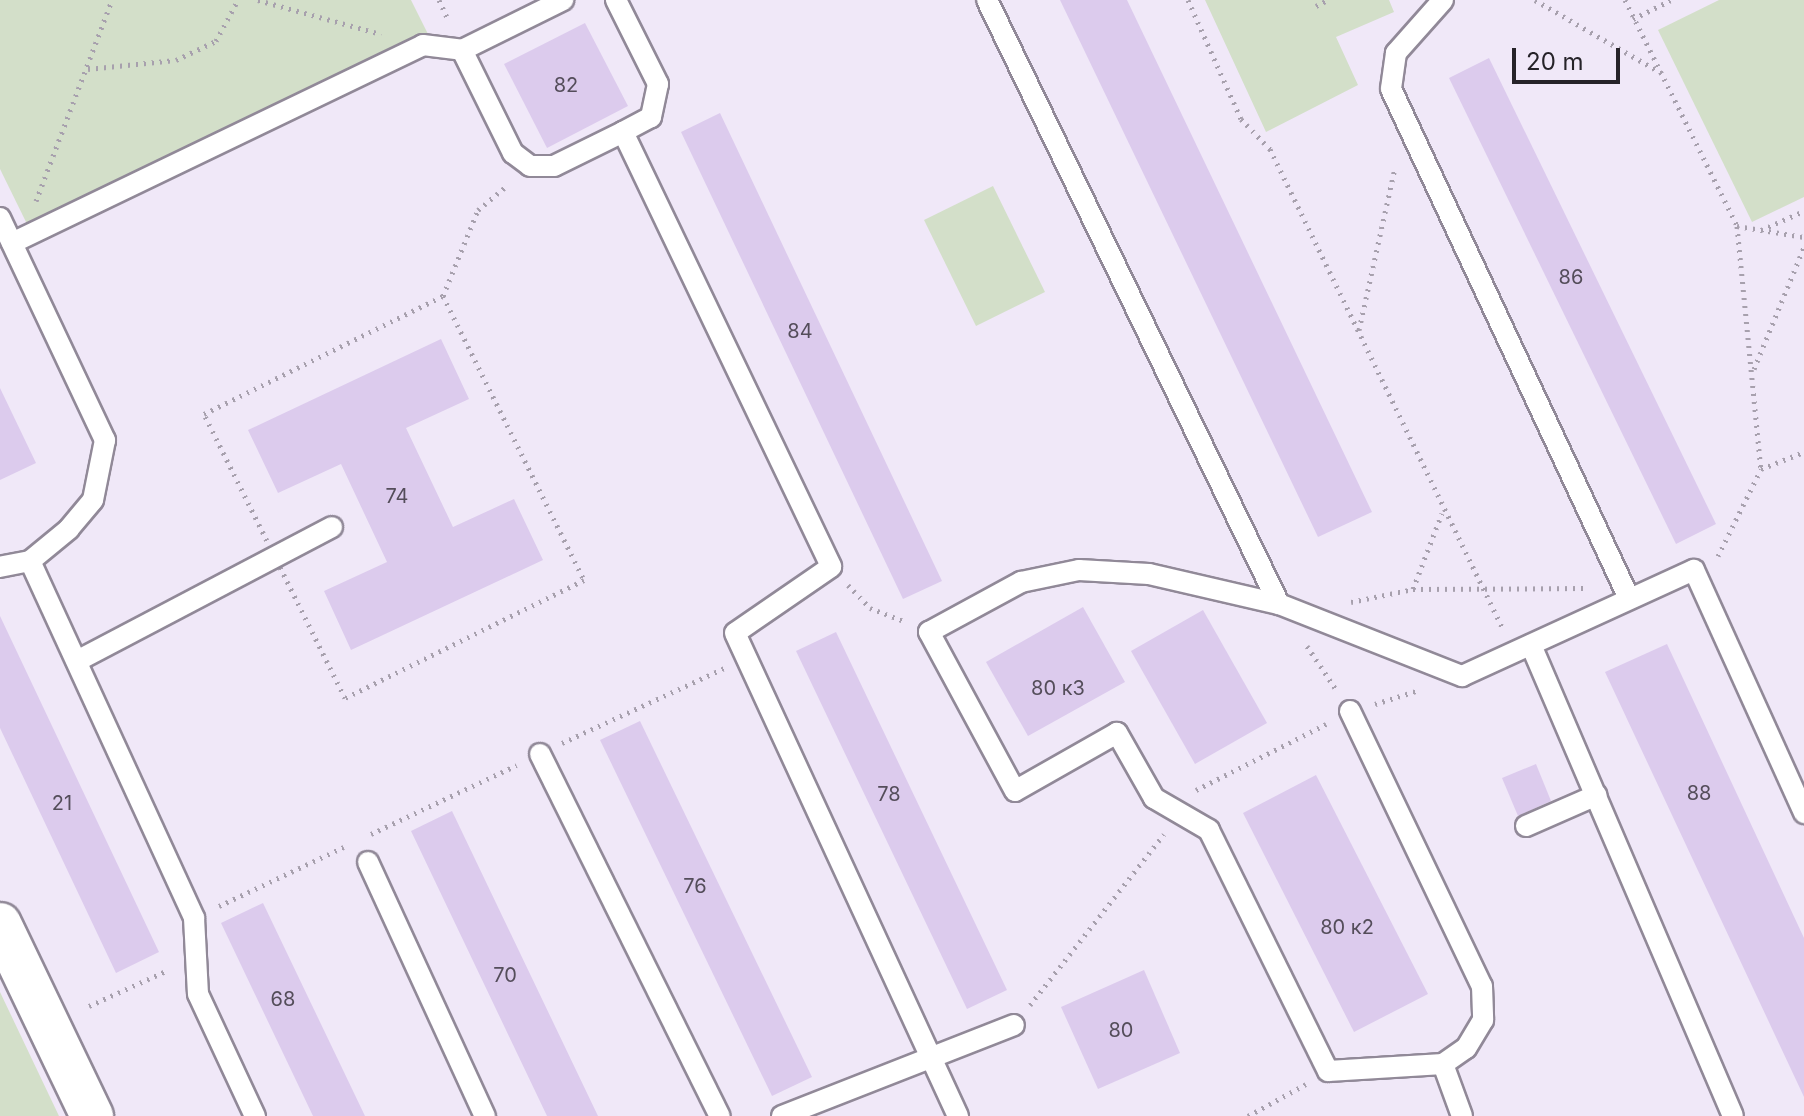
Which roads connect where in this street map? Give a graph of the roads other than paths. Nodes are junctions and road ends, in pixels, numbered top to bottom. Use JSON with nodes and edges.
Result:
{"nodes":[{"id":1,"x":563,"y":0,"type":"edge"},
{"id":2,"x":616,"y":0,"type":"edge"},
{"id":3,"x":987,"y":0,"type":"edge"},
{"id":4,"x":1443,"y":0,"type":"edge"},
{"id":5,"x":462,"y":50,"type":"junction"},
{"id":6,"x":623,"y":132,"type":"junction"},
{"id":7,"x":0,"y":218,"type":"edge"},
{"id":8,"x":17,"y":240,"type":"junction"},
{"id":9,"x":332,"y":527,"type":"dead end"},
{"id":10,"x":30,"y":561,"type":"junction"},
{"id":11,"x":0,"y":567,"type":"edge"},
{"id":12,"x":1628,"y":596,"type":"junction"},
{"id":13,"x":1279,"y":604,"type":"junction"},
{"id":14,"x":1531,"y":645,"type":"junction"},
{"id":15,"x":77,"y":661,"type":"junction"},
{"id":16,"x":1350,"y":711,"type":"road end"},
{"id":17,"x":540,"y":754,"type":"road end"},
{"id":18,"x":1798,"y":782,"type":"edge"},
{"id":19,"x":1597,"y":795,"type":"junction"},
{"id":20,"x":1804,"y":813,"type":"edge"},
{"id":21,"x":1526,"y":826,"type":"dead end"},
{"id":22,"x":368,"y":862,"type":"dead end"},
{"id":23,"x":0,"y":924,"type":"edge"},
{"id":24,"x":1014,"y":1025,"type":"road end"},
{"id":25,"x":929,"y":1054,"type":"junction"},
{"id":26,"x":1443,"y":1064,"type":"junction"},
{"id":27,"x":92,"y":1116,"type":"edge"},
{"id":28,"x":255,"y":1116,"type":"edge"},
{"id":29,"x":485,"y":1116,"type":"edge"},
{"id":30,"x":720,"y":1116,"type":"edge"},
{"id":31,"x":782,"y":1116,"type":"edge"},
{"id":32,"x":958,"y":1116,"type":"edge"},
{"id":33,"x":1462,"y":1116,"type":"edge"},
{"id":34,"x":1733,"y":1116,"type":"edge"}],
"edges":[{"from":1,"to":5,"type":"lane"},
{"from":2,"to":6,"type":"lane"},
{"from":3,"to":13,"type":"lane"},
{"from":4,"to":12,"type":"lane"},
{"from":5,"to":6,"type":"lane"},
{"from":5,"to":8,"type":"lane"},
{"from":6,"to":25,"type":"lane"},
{"from":7,"to":8,"type":"lane"},
{"from":8,"to":10,"type":"lane"},
{"from":9,"to":15,"type":"lane"},
{"from":10,"to":11,"type":"lane"},
{"from":10,"to":15,"type":"lane"},
{"from":12,"to":14,"type":"lane"},
{"from":12,"to":18,"type":"lane"},
{"from":13,"to":14,"type":"lane"},
{"from":13,"to":26,"type":"lane"},
{"from":14,"to":19,"type":"lane"},
{"from":15,"to":28,"type":"lane"},
{"from":16,"to":26,"type":"lane"},
{"from":17,"to":30,"type":"lane"},
{"from":18,"to":20,"type":"lane"},
{"from":19,"to":21,"type":"lane"},
{"from":19,"to":34,"type":"lane"},
{"from":22,"to":29,"type":"lane"},
{"from":23,"to":27,"type":"street"},
{"from":24,"to":25,"type":"lane"},
{"from":25,"to":31,"type":"lane"},
{"from":25,"to":32,"type":"lane"},
{"from":26,"to":33,"type":"lane"}]}
